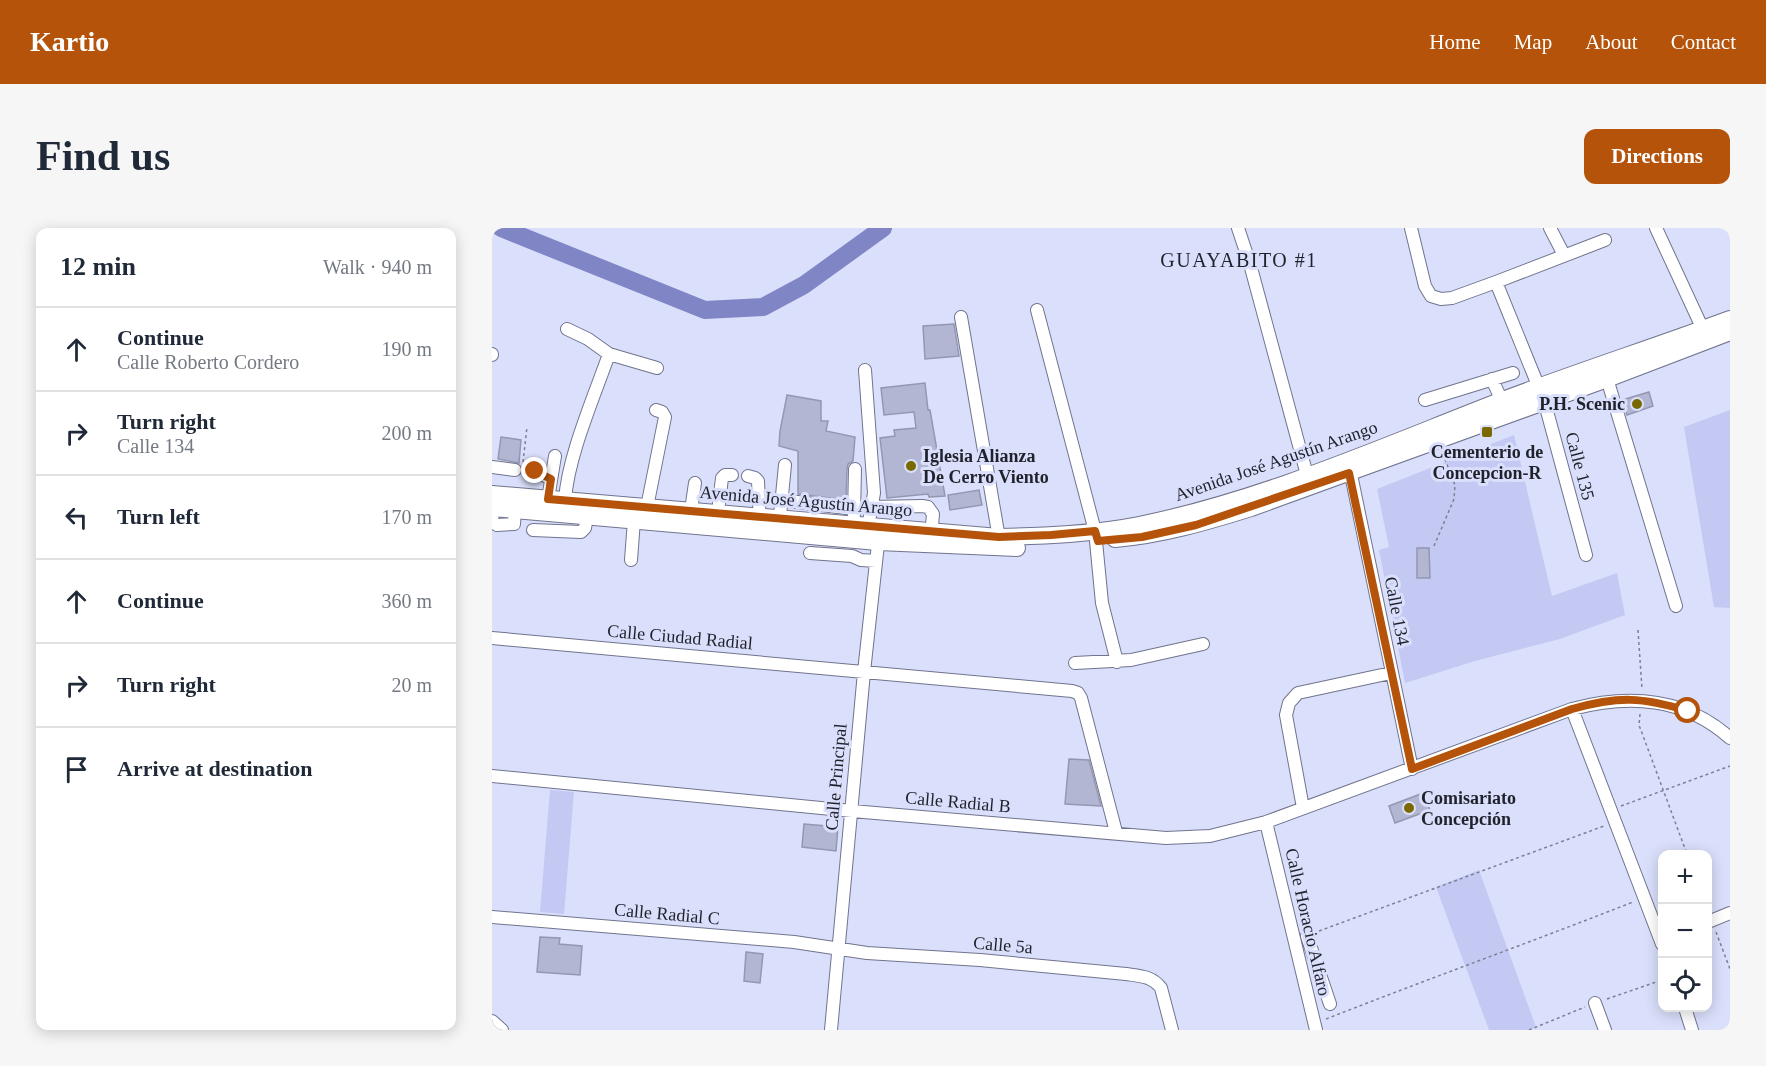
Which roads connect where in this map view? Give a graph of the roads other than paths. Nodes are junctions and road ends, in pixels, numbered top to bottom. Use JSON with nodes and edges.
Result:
{"nodes":[{"id":1,"x":1238,"y":228,"type":"edge"},
{"id":2,"x":1411,"y":228,"type":"edge"},
{"id":3,"x":1550,"y":228,"type":"edge"},
{"id":4,"x":1656,"y":228,"type":"edge"},
{"id":5,"x":1605,"y":240,"type":"dead end"},
{"id":6,"x":1564,"y":255,"type":"junction"},
{"id":7,"x":1496,"y":282,"type":"junction"},
{"id":8,"x":1037,"y":310,"type":"dead end"},
{"id":9,"x":961,"y":317,"type":"dead end"},
{"id":10,"x":1730,"y":319,"type":"edge"},
{"id":11,"x":567,"y":329,"type":"dead end"},
{"id":12,"x":1730,"y":332,"type":"edge"},
{"id":13,"x":1706,"y":334,"type":"junction"},
{"id":14,"x":609,"y":354,"type":"junction"},
{"id":15,"x":657,"y":368,"type":"dead end"},
{"id":16,"x":866,"y":370,"type":"dead end"},
{"id":17,"x":1605,"y":372,"type":"junction"},
{"id":18,"x":1513,"y":373,"type":"dead end"},
{"id":19,"x":1492,"y":379,"type":"junction"},
{"id":20,"x":1541,"y":393,"type":"junction"},
{"id":21,"x":1425,"y":400,"type":"dead end"},
{"id":22,"x":1505,"y":407,"type":"junction"},
{"id":23,"x":656,"y":410,"type":"dead end"},
{"id":24,"x":555,"y":456,"type":"dead end"},
{"id":25,"x":785,"y":465,"type":"dead end"},
{"id":26,"x":1349,"y":466,"type":"junction"},
{"id":27,"x":492,"y":467,"type":"edge"},
{"id":28,"x":855,"y":469,"type":"dead end"},
{"id":29,"x":515,"y":470,"type":"dead end"},
{"id":30,"x":535,"y":471,"type":"dead end"},
{"id":31,"x":732,"y":474,"type":"dead end"},
{"id":32,"x":1307,"y":475,"type":"junction"},
{"id":33,"x":748,"y":476,"type":"dead end"},
{"id":34,"x":551,"y":479,"type":"junction"},
{"id":35,"x":695,"y":483,"type":"dead end"},
{"id":36,"x":548,"y":499,"type":"junction"},
{"id":37,"x":565,"y":500,"type":"junction"},
{"id":38,"x":782,"y":500,"type":"junction"},
{"id":39,"x":492,"y":504,"type":"edge"},
{"id":40,"x":647,"y":507,"type":"junction"},
{"id":41,"x":871,"y":507,"type":"junction"},
{"id":42,"x":587,"y":517,"type":"junction"},
{"id":43,"x":690,"y":518,"type":"junction"},
{"id":44,"x":634,"y":520,"type":"junction"},
{"id":45,"x":717,"y":521,"type":"junction"},
{"id":46,"x":760,"y":525,"type":"junction"},
{"id":47,"x":779,"y":526,"type":"junction"},
{"id":48,"x":865,"y":528,"type":"junction"},
{"id":49,"x":533,"y":530,"type":"dead end"},
{"id":50,"x":1096,"y":536,"type":"junction"},
{"id":51,"x":931,"y":538,"type":"junction"},
{"id":52,"x":833,"y":539,"type":"junction"},
{"id":53,"x":1000,"y":543,"type":"junction"},
{"id":54,"x":810,"y":553,"type":"dead end"},
{"id":55,"x":1586,"y":555,"type":"dead end"},
{"id":56,"x":631,"y":560,"type":"dead end"},
{"id":57,"x":876,"y":561,"type":"junction"},
{"id":58,"x":1676,"y":606,"type":"dead end"},
{"id":59,"x":492,"y":638,"type":"edge"},
{"id":60,"x":1203,"y":644,"type":"dead end"},
{"id":61,"x":1117,"y":662,"type":"junction"},
{"id":62,"x":1075,"y":663,"type":"dead end"},
{"id":63,"x":864,"y":672,"type":"junction"},
{"id":64,"x":1391,"y":673,"type":"junction"},
{"id":65,"x":1572,"y":709,"type":"junction"},
{"id":66,"x":1730,"y":738,"type":"edge"},
{"id":67,"x":1412,"y":769,"type":"junction"},
{"id":68,"x":492,"y":776,"type":"edge"},
{"id":69,"x":1303,"y":808,"type":"junction"},
{"id":70,"x":852,"y":811,"type":"junction"},
{"id":71,"x":1266,"y":822,"type":"junction"},
{"id":72,"x":1116,"y":832,"type":"junction"},
{"id":73,"x":1730,"y":913,"type":"edge"},
{"id":74,"x":492,"y":917,"type":"edge"},
{"id":75,"x":1712,"y":920,"type":"edge"},
{"id":76,"x":1658,"y":931,"type":"edge"},
{"id":77,"x":838,"y":948,"type":"junction"},
{"id":78,"x":1298,"y":952,"type":"junction"},
{"id":79,"x":1596,"y":1003,"type":"road end"},
{"id":80,"x":1330,"y":1004,"type":"dead end"},
{"id":81,"x":1686,"y":1012,"type":"edge"},
{"id":82,"x":492,"y":1021,"type":"edge"},
{"id":83,"x":1315,"y":1027,"type":"edge"},
{"id":84,"x":502,"y":1030,"type":"edge"},
{"id":85,"x":831,"y":1030,"type":"edge"},
{"id":86,"x":1172,"y":1030,"type":"edge"},
{"id":87,"x":1605,"y":1030,"type":"edge"},
{"id":88,"x":1692,"y":1030,"type":"edge"}],
"edges":[{"from":1,"to":32,"type":"street"},
{"from":2,"to":7,"type":"street"},
{"from":3,"to":6,"type":"street"},
{"from":4,"to":13,"type":"street"},
{"from":5,"to":6,"type":"street"},
{"from":6,"to":7,"type":"street"},
{"from":7,"to":20,"type":"street","name":"Calle 135"},
{"from":8,"to":50,"type":"street"},
{"from":9,"to":53,"type":"street"},
{"from":10,"to":13,"type":"main road","name":"Avenida José Agustín Arango"},
{"from":11,"to":14,"type":"street"},
{"from":12,"to":13,"type":"main road","name":"Avenida José Agustín Arango"},
{"from":13,"to":17,"type":"main road","name":"Avenida José Agustín Arango"},
{"from":14,"to":15,"type":"street"},
{"from":14,"to":37,"type":"street"},
{"from":16,"to":41,"type":"street"},
{"from":17,"to":20,"type":"main road","name":"Avenida José Agustín Arango"},
{"from":17,"to":58,"type":"street"},
{"from":18,"to":19,"type":"street"},
{"from":19,"to":21,"type":"street"},
{"from":19,"to":22,"type":"street"},
{"from":20,"to":22,"type":"main road","name":"Avenida José Agustín Arango"},
{"from":20,"to":55,"type":"street","name":"Calle 135"},
{"from":22,"to":26,"type":"main road","name":"Avenida José Agustín Arango"},
{"from":22,"to":26,"type":"main road","name":"Avenida José Agustín Arango"},
{"from":23,"to":40,"type":"street"},
{"from":24,"to":34,"type":"street"},
{"from":25,"to":38,"type":"street"},
{"from":26,"to":32,"type":"main road","name":"Avenida José Agustín Arango"},
{"from":26,"to":50,"type":"main road","name":"Avenida José Agustín Arango"},
{"from":26,"to":64,"type":"street","name":"Calle 134"},
{"from":27,"to":29,"type":"street"},
{"from":28,"to":48,"type":"street"},
{"from":30,"to":34,"type":"street"},
{"from":31,"to":45,"type":"street"},
{"from":32,"to":50,"type":"main road","name":"Avenida José Agustín Arango"},
{"from":33,"to":46,"type":"street"},
{"from":34,"to":36,"type":"street"},
{"from":35,"to":43,"type":"street"},
{"from":36,"to":37,"type":"main road","name":"Avenida José Agustín Arango"},
{"from":36,"to":39,"type":"main road","name":"Avenida José Agustín Arango"},
{"from":37,"to":40,"type":"main road","name":"Avenida José Agustín Arango"},
{"from":38,"to":47,"type":"street"},
{"from":38,"to":48,"type":"street"},
{"from":39,"to":42,"type":"main road","name":"Avenida José Agustín Arango"},
{"from":40,"to":43,"type":"main road","name":"Avenida José Agustín Arango"},
{"from":41,"to":48,"type":"street"},
{"from":41,"to":51,"type":"street"},
{"from":42,"to":44,"type":"main road","name":"Avenida José Agustín Arango"},
{"from":42,"to":49,"type":"street"},
{"from":43,"to":44,"type":"main road","name":"Avenida José Agustín Arango"},
{"from":43,"to":45,"type":"main road","name":"Avenida José Agustín Arango"},
{"from":44,"to":56,"type":"street"},
{"from":45,"to":46,"type":"main road","name":"Avenida José Agustín Arango"},
{"from":46,"to":47,"type":"main road","name":"Avenida José Agustín Arango"},
{"from":47,"to":52,"type":"main road","name":"Avenida José Agustín Arango"},
{"from":48,"to":51,"type":"main road","name":"Avenida José Agustín Arango"},
{"from":48,"to":52,"type":"main road","name":"Avenida José Agustín Arango"},
{"from":48,"to":57,"type":"street","name":"Calle Principal"},
{"from":50,"to":53,"type":"main road","name":"Avenida José Agustín Arango"},
{"from":50,"to":61,"type":"street"},
{"from":51,"to":53,"type":"main road","name":"Avenida José Agustín Arango"},
{"from":52,"to":54,"type":"street"},
{"from":52,"to":57,"type":"street"},
{"from":57,"to":63,"type":"street","name":"Calle Principal"},
{"from":59,"to":63,"type":"street","name":"Calle Ciudad Radial"},
{"from":60,"to":61,"type":"street"},
{"from":61,"to":62,"type":"street"},
{"from":63,"to":70,"type":"street","name":"Calle Principal"},
{"from":63,"to":72,"type":"street","name":"Calle Ciudad Radial"},
{"from":64,"to":67,"type":"street","name":"Calle 134"},
{"from":64,"to":69,"type":"street"},
{"from":65,"to":66,"type":"street","name":"Calle Radial B"},
{"from":65,"to":67,"type":"street","name":"Calle Radial B"},
{"from":65,"to":76,"type":"street"},
{"from":67,"to":69,"type":"street","name":"Calle Radial B"},
{"from":68,"to":70,"type":"street","name":"Calle Radial B"},
{"from":69,"to":71,"type":"street","name":"Calle Radial B"},
{"from":70,"to":72,"type":"street","name":"Calle Radial B"},
{"from":70,"to":77,"type":"street","name":"Calle Principal"},
{"from":71,"to":72,"type":"street","name":"Calle Radial B"},
{"from":71,"to":78,"type":"street","name":"Calle Horacio Alfaro"},
{"from":73,"to":75,"type":"street"},
{"from":74,"to":77,"type":"street","name":"Calle Radial C"},
{"from":77,"to":85,"type":"street","name":"Calle Principal"},
{"from":77,"to":86,"type":"street","name":"Calle 5a"},
{"from":78,"to":80,"type":"street"},
{"from":78,"to":83,"type":"street","name":"Calle Horacio Alfaro"},
{"from":79,"to":87,"type":"street"},
{"from":81,"to":88,"type":"street"},
{"from":82,"to":84,"type":"street"}]}
